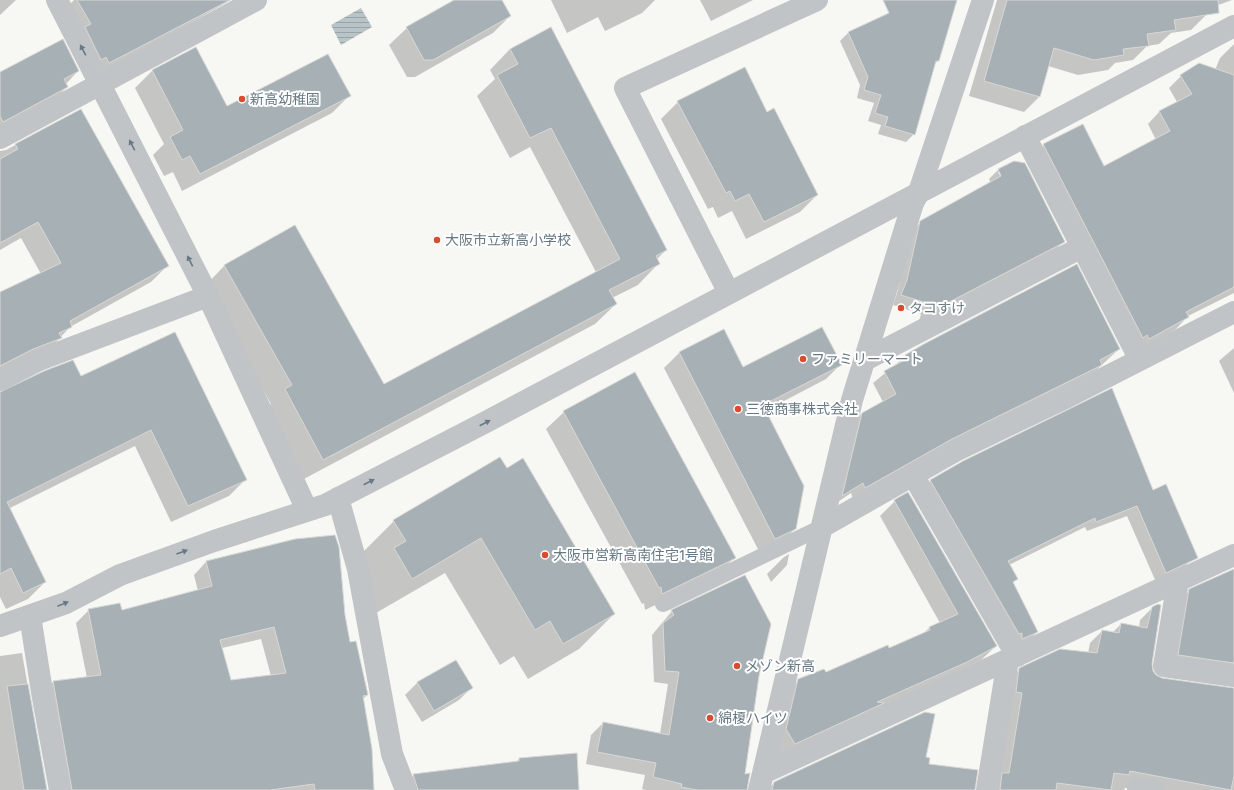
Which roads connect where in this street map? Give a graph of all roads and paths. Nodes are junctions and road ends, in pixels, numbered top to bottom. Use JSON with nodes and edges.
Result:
{"nodes":[{"id":1,"x":57,"y":0,"type":"edge"},
{"id":2,"x":256,"y":0,"type":"edge"},
{"id":3,"x":817,"y":0,"type":"edge"},
{"id":4,"x":983,"y":0,"type":"edge"},
{"id":5,"x":1234,"y":26,"type":"edge"},
{"id":6,"x":101,"y":85,"type":"junction"},
{"id":7,"x":1025,"y":136,"type":"junction"},
{"id":8,"x":0,"y":138,"type":"edge"},
{"id":9,"x":919,"y":192,"type":"junction"},
{"id":10,"x":1082,"y":247,"type":"junction"},
{"id":11,"x":729,"y":293,"type":"junction"},
{"id":12,"x":208,"y":296,"type":"junction"},
{"id":13,"x":1234,"y":312,"type":"edge"},
{"id":14,"x":865,"y":360,"type":"junction"},
{"id":15,"x":1140,"y":360,"type":"junction"},
{"id":16,"x":0,"y":380,"type":"edge"},
{"id":17,"x":913,"y":475,"type":"junction"},
{"id":18,"x":338,"y":498,"type":"junction"},
{"id":19,"x":307,"y":510,"type":"junction"},
{"id":20,"x":822,"y":527,"type":"junction"},
{"id":21,"x":1234,"y":555,"type":"edge"},
{"id":22,"x":1178,"y":581,"type":"junction"},
{"id":23,"x":663,"y":604,"type":"dead end"},
{"id":24,"x":30,"y":616,"type":"junction"},
{"id":25,"x":0,"y":626,"type":"edge"},
{"id":26,"x":1012,"y":658,"type":"junction"},
{"id":27,"x":1234,"y":676,"type":"edge"},
{"id":28,"x":761,"y":782,"type":"edge"},
{"id":29,"x":60,"y":790,"type":"edge"},
{"id":30,"x":406,"y":790,"type":"edge"},
{"id":31,"x":987,"y":790,"type":"edge"},
{"id":32,"x":1138,"y":790,"type":"edge"},
{"id":33,"x":1154,"y":790,"type":"edge"}],
"edges":[{"from":6,"to":1,"type":"street","one_way":true},
{"from":2,"to":6,"type":"street"},
{"from":3,"to":11,"type":"street"},
{"from":4,"to":9,"type":"street"},
{"from":5,"to":7,"type":"street"},
{"from":6,"to":8,"type":"street"},
{"from":12,"to":6,"type":"street","one_way":true},
{"from":7,"to":9,"type":"street"},
{"from":7,"to":10,"type":"street"},
{"from":9,"to":11,"type":"street"},
{"from":9,"to":14,"type":"street"},
{"from":10,"to":14,"type":"street"},
{"from":10,"to":15,"type":"street"},
{"from":18,"to":11,"type":"street","one_way":true},
{"from":12,"to":16,"type":"street"},
{"from":12,"to":19,"type":"street"},
{"from":13,"to":15,"type":"street"},
{"from":14,"to":20,"type":"street"},
{"from":15,"to":17,"type":"street"},
{"from":17,"to":20,"type":"street"},
{"from":17,"to":26,"type":"street"},
{"from":18,"to":19,"type":"street"},
{"from":18,"to":30,"type":"street"},
{"from":24,"to":19,"type":"street","one_way":true},
{"from":20,"to":23,"type":"lane"},
{"from":20,"to":28,"type":"street"},
{"from":21,"to":22,"type":"street"},
{"from":22,"to":26,"type":"street"},
{"from":22,"to":27,"type":"street"},
{"from":24,"to":25,"type":"street"},
{"from":24,"to":29,"type":"street"},
{"from":26,"to":28,"type":"street"},
{"from":26,"to":31,"type":"street"},
{"from":32,"to":33,"type":"street"}]}
